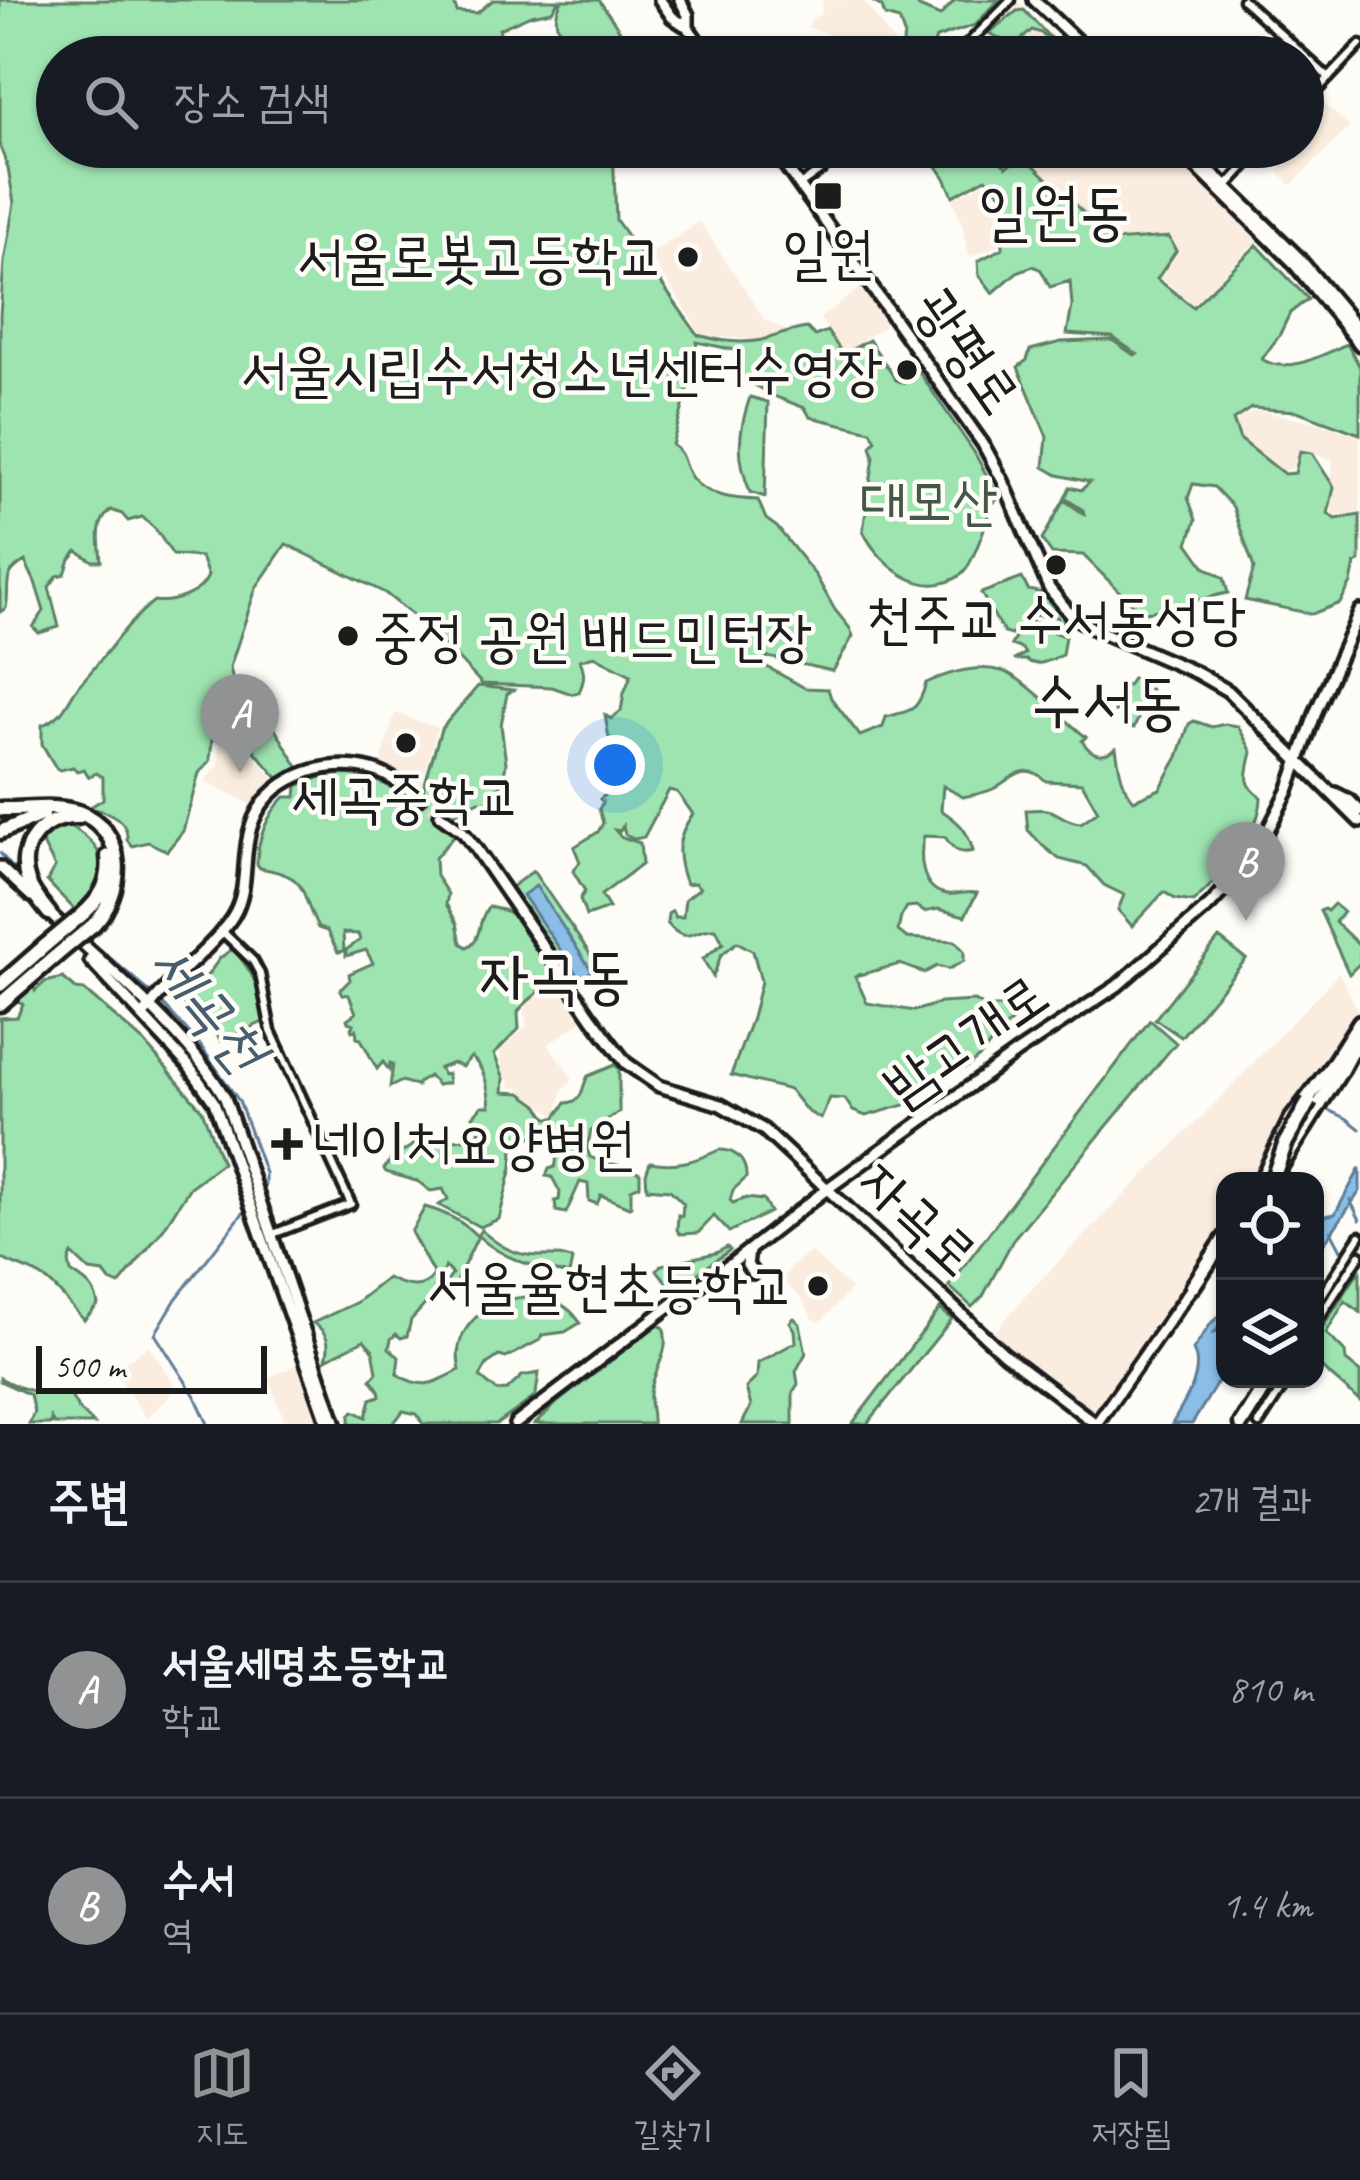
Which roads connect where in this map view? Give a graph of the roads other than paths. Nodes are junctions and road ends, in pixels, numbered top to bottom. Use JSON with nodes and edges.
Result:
{"nodes":[{"id":1,"x":660,"y":0,"type":"edge"},
{"id":2,"x":680,"y":0,"type":"edge"},
{"id":3,"x":1011,"y":0,"type":"edge"},
{"id":4,"x":1033,"y":0,"type":"edge"},
{"id":5,"x":1243,"y":0,"type":"edge"},
{"id":6,"x":686,"y":25,"type":"junction"},
{"id":7,"x":694,"y":36,"type":"edge"},
{"id":8,"x":976,"y":36,"type":"edge"},
{"id":9,"x":1068,"y":36,"type":"edge"},
{"id":10,"x":1283,"y":36,"type":"edge"},
{"id":11,"x":1360,"y":45,"type":"edge"},
{"id":12,"x":1324,"y":73,"type":"edge"},
{"id":13,"x":1329,"y":78,"type":"junction"},
{"id":14,"x":1324,"y":83,"type":"edge"},
{"id":15,"x":787,"y":168,"type":"edge"},
{"id":16,"x":824,"y":168,"type":"edge"},
{"id":17,"x":1197,"y":168,"type":"edge"},
{"id":18,"x":1207,"y":168,"type":"edge"},
{"id":19,"x":1244,"y":168,"type":"edge"},
{"id":20,"x":800,"y":185,"type":"junction"},
{"id":21,"x":1226,"y":187,"type":"junction"},
{"id":22,"x":1360,"y":331,"type":"edge"},
{"id":23,"x":1360,"y":345,"type":"edge"},
{"id":24,"x":1360,"y":615,"type":"edge"},
{"id":25,"x":1304,"y":742,"type":"junction"},
{"id":26,"x":1283,"y":745,"type":"junction"},
{"id":27,"x":1299,"y":761,"type":"junction"},
{"id":28,"x":1315,"y":778,"type":"junction"},
{"id":29,"x":1290,"y":786,"type":"junction"},
{"id":30,"x":1325,"y":788,"type":"junction"},
{"id":31,"x":0,"y":809,"type":"edge"},
{"id":32,"x":1360,"y":811,"type":"edge"},
{"id":33,"x":440,"y":813,"type":"tunnel mouth"},
{"id":34,"x":77,"y":814,"type":"junction"},
{"id":35,"x":1360,"y":826,"type":"edge"},
{"id":36,"x":0,"y":831,"type":"edge"},
{"id":37,"x":0,"y":870,"type":"edge"},
{"id":38,"x":49,"y":913,"type":"junction"},
{"id":39,"x":225,"y":934,"type":"junction"},
{"id":40,"x":52,"y":949,"type":"junction"},
{"id":41,"x":0,"y":985,"type":"edge"},
{"id":42,"x":165,"y":994,"type":"junction"},
{"id":43,"x":0,"y":1004,"type":"edge"},
{"id":44,"x":150,"y":1008,"type":"junction"},
{"id":45,"x":1360,"y":1022,"type":"edge"},
{"id":46,"x":1360,"y":1034,"type":"edge"},
{"id":47,"x":1310,"y":1101,"type":"junction"},
{"id":48,"x":1274,"y":1172,"type":"edge"},
{"id":49,"x":1276,"y":1172,"type":"edge"},
{"id":50,"x":827,"y":1189,"type":"junction"},
{"id":51,"x":259,"y":1212,"type":"junction"},
{"id":52,"x":268,"y":1236,"type":"junction"},
{"id":53,"x":1360,"y":1236,"type":"edge"},
{"id":54,"x":749,"y":1250,"type":"junction"},
{"id":55,"x":1216,"y":1252,"type":"edge"},
{"id":56,"x":1360,"y":1255,"type":"edge"},
{"id":57,"x":753,"y":1273,"type":"dead end"},
{"id":58,"x":1193,"y":1286,"type":"joint"},
{"id":59,"x":1324,"y":1292,"type":"edge"},
{"id":60,"x":1324,"y":1310,"type":"edge"},
{"id":61,"x":1265,"y":1388,"type":"edge"},
{"id":62,"x":1282,"y":1388,"type":"edge"},
{"id":63,"x":332,"y":1424,"type":"edge"},
{"id":64,"x":514,"y":1424,"type":"edge"},
{"id":65,"x":1096,"y":1424,"type":"edge"},
{"id":66,"x":1243,"y":1424,"type":"edge"},
{"id":67,"x":1259,"y":1424,"type":"edge"}],
"edges":[{"from":1,"to":6,"type":"main road"},
{"from":2,"to":6,"type":"main road"},
{"from":3,"to":8,"type":"street"},
{"from":4,"to":9,"type":"main road"},
{"from":5,"to":10,"type":"street"},
{"from":6,"to":7,"type":"main road"},
{"from":11,"to":13,"type":"street"},
{"from":12,"to":13,"type":"street"},
{"from":13,"to":14,"type":"street"},
{"from":15,"to":20,"type":"main road","name":"광평로"},
{"from":16,"to":20,"type":"street"},
{"from":17,"to":23,"type":"main road"},
{"from":18,"to":21,"type":"main road"},
{"from":19,"to":21,"type":"street"},
{"from":20,"to":26,"type":"main road","name":"광평로"},
{"from":21,"to":22,"type":"main road"},
{"from":24,"to":25,"type":"main road","name":"밤고개로"},
{"from":25,"to":26,"type":"main road"},
{"from":25,"to":27,"type":"main road","name":"밤고개로"},
{"from":26,"to":27,"type":"main road","name":"광평로"},
{"from":27,"to":28,"type":"main road","name":"광평로"},
{"from":27,"to":29,"type":"main road","name":"밤고개로"},
{"from":28,"to":29,"type":"main road"},
{"from":28,"to":30,"type":"main road","name":"광평로"},
{"from":29,"to":50,"type":"main road","name":"밤고개로"},
{"from":30,"to":32,"type":"main road"},
{"from":30,"to":35,"type":"main road"},
{"from":31,"to":34,"type":"highway"},
{"from":33,"to":50,"type":"main road","name":"자곡로"},
{"from":34,"to":36,"type":"highway"},
{"from":34,"to":38,"type":"highway"},
{"from":34,"to":40,"type":"highway","bridge":true},
{"from":37,"to":38,"type":"main road"},
{"from":37,"to":44,"type":"main road"},
{"from":38,"to":44,"type":"main road"},
{"from":39,"to":42,"type":"main road"},
{"from":39,"to":42,"type":"main road"},
{"from":39,"to":52,"type":"street"},
{"from":40,"to":41,"type":"highway"},
{"from":40,"to":43,"type":"highway"},
{"from":42,"to":44,"type":"main road"},
{"from":44,"to":51,"type":"main road"},
{"from":44,"to":51,"type":"main road"},
{"from":45,"to":47,"type":"highway"},
{"from":46,"to":47,"type":"highway"},
{"from":46,"to":49,"type":"highway"},
{"from":47,"to":48,"type":"highway","bridge":true},
{"from":50,"to":54,"type":"main road","name":"밤고개로"},
{"from":50,"to":65,"type":"main road","name":"자곡로"},
{"from":51,"to":52,"type":"main road"},
{"from":52,"to":63,"type":"main road"},
{"from":53,"to":59,"type":"street"},
{"from":54,"to":57,"type":"main road"},
{"from":54,"to":64,"type":"main road","name":"밤고개로"},
{"from":55,"to":58,"type":"highway"},
{"from":56,"to":60,"type":"street"},
{"from":58,"to":65,"type":"main road"},
{"from":61,"to":66,"type":"highway"},
{"from":62,"to":67,"type":"street"}]}
